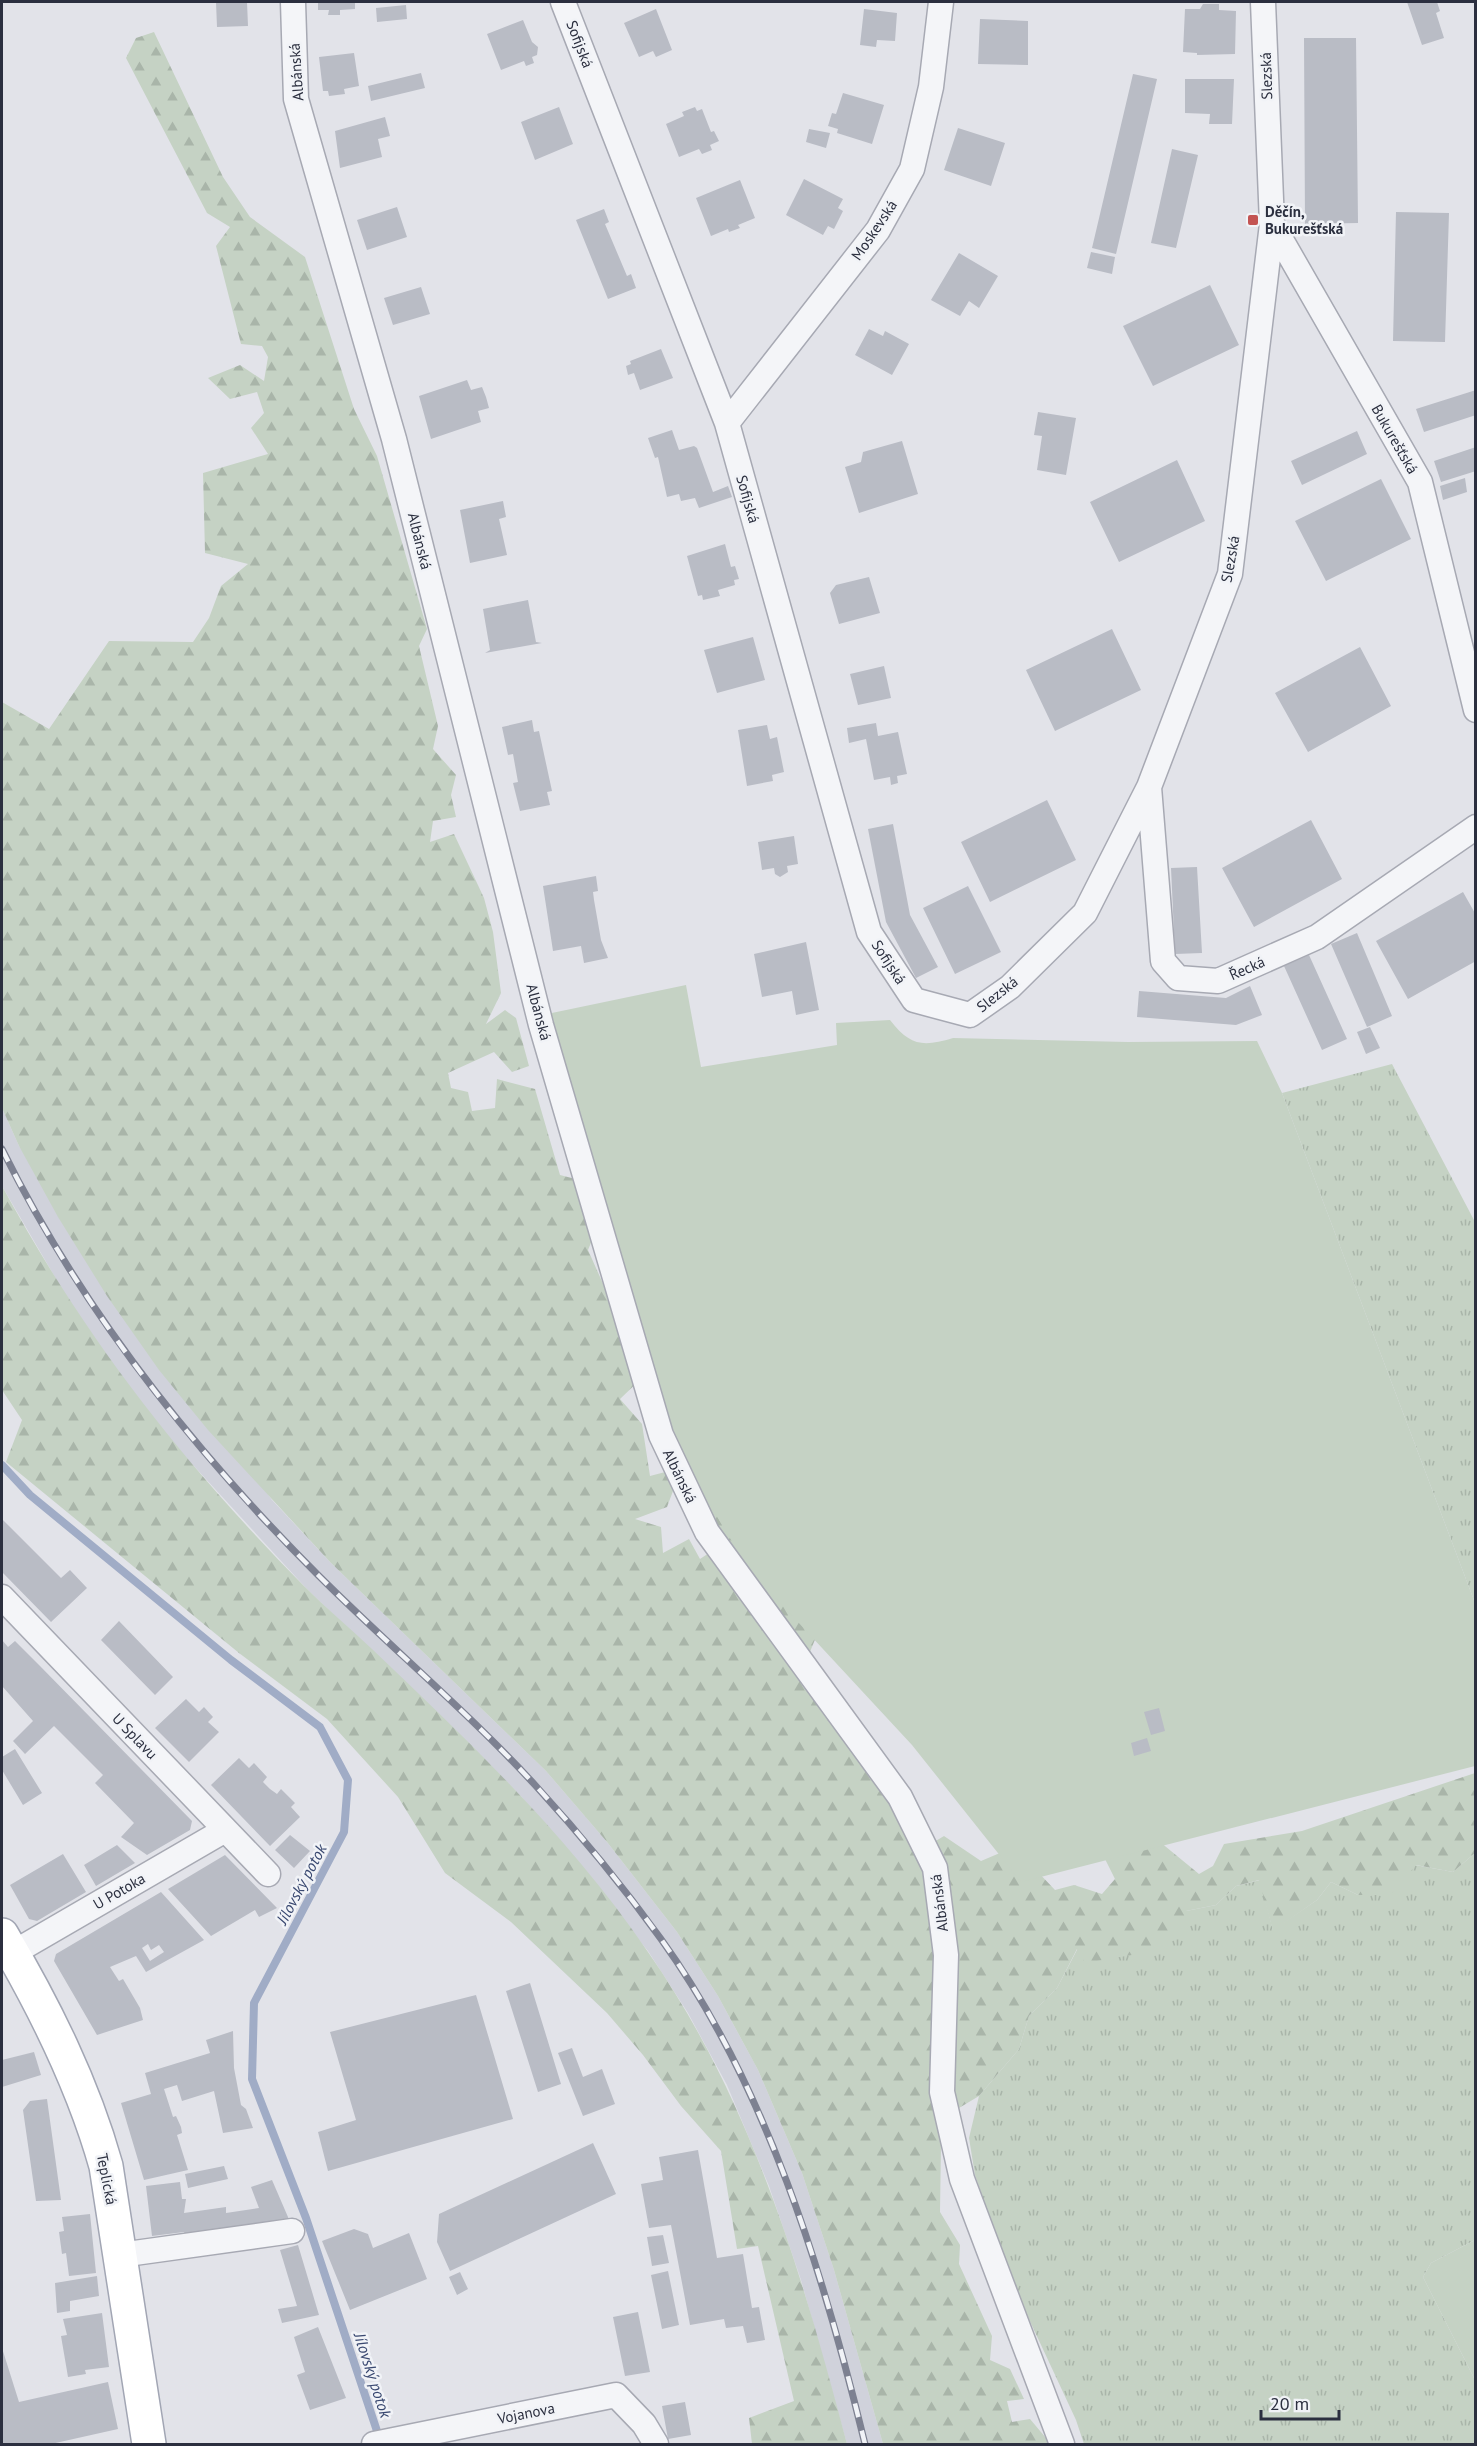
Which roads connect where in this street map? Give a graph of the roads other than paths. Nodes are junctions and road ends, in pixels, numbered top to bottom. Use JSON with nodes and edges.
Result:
{"nodes":[{"id":1,"x":293,"y":2,"type":"edge"},
{"id":2,"x":563,"y":2,"type":"edge"},
{"id":3,"x":941,"y":2,"type":"edge"},
{"id":4,"x":1263,"y":2,"type":"edge"},
{"id":5,"x":1272,"y":224,"type":"junction"},
{"id":6,"x":727,"y":423,"type":"junction"},
{"id":7,"x":1476,"y":710,"type":"edge"},
{"id":8,"x":1149,"y":787,"type":"junction"},
{"id":9,"x":1476,"y":827,"type":"edge"},
{"id":10,"x":914,"y":1000,"type":"joint"},
{"id":11,"x":2,"y":1597,"type":"edge"},
{"id":12,"x":225,"y":1830,"type":"junction"},
{"id":13,"x":268,"y":1874,"type":"dead end"},
{"id":14,"x":7,"y":1944,"type":"edge"},
{"id":15,"x":292,"y":2231,"type":"dead end"},
{"id":16,"x":120,"y":2255,"type":"junction"},
{"id":17,"x":143,"y":2444,"type":"edge"},
{"id":18,"x":374,"y":2445,"type":"edge"},
{"id":19,"x":656,"y":2445,"type":"edge"},
{"id":20,"x":1062,"y":2445,"type":"edge"}],
"edges":[{"from":1,"to":20,"type":"street","name":"Albánská"},
{"from":2,"to":6,"type":"street","name":"Sofijská"},
{"from":3,"to":6,"type":"street","name":"Moskevská"},
{"from":4,"to":5,"type":"street","name":"Slezská"},
{"from":5,"to":7,"type":"street","name":"Bukurešťská"},
{"from":5,"to":8,"type":"street","name":"Slezská"},
{"from":6,"to":10,"type":"street","name":"Sofijská"},
{"from":8,"to":9,"type":"street","name":"Řecká"},
{"from":8,"to":10,"type":"street","name":"Slezská"},
{"from":11,"to":12,"type":"street","name":"U Splavu"},
{"from":12,"to":13,"type":"street","name":"U Splavu"},
{"from":12,"to":14,"type":"street","name":"U Potoka"},
{"from":14,"to":16,"type":"main road","name":"Teplická"},
{"from":15,"to":16,"type":"street"},
{"from":16,"to":17,"type":"main road","name":"Teplická"},
{"from":18,"to":19,"type":"street","name":"Vojanova"}]}
